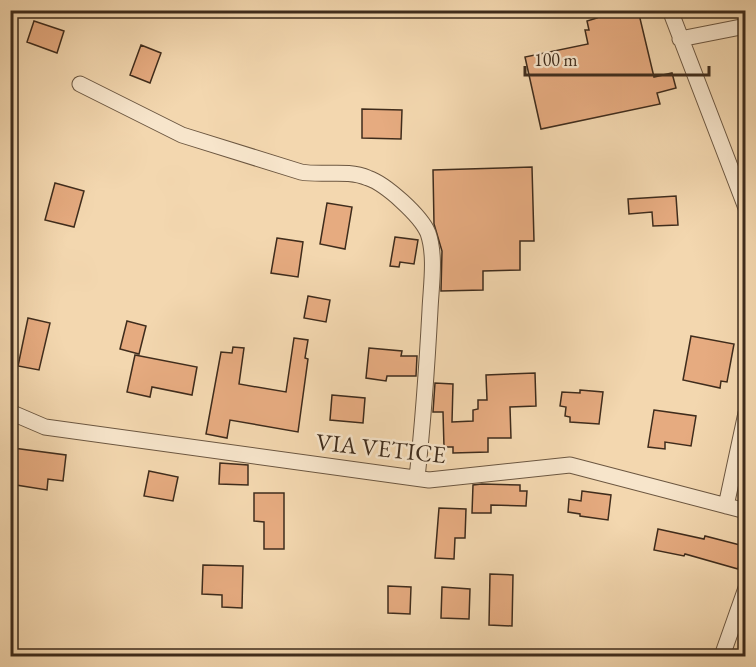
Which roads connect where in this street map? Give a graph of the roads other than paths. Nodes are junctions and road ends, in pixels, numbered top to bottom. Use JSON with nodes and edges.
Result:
{"nodes":[{"id":1,"x":670,"y":10,"type":"edge"},
{"id":2,"x":746,"y":26,"type":"edge"},
{"id":3,"x":680,"y":39,"type":"junction"},
{"id":4,"x":80,"y":84,"type":"dead end"},
{"id":5,"x":746,"y":208,"type":"edge"},
{"id":6,"x":10,"y":412,"type":"edge"},
{"id":7,"x":746,"y":412,"type":"edge"},
{"id":8,"x":417,"y":478,"type":"junction"},
{"id":9,"x":726,"y":506,"type":"junction"},
{"id":10,"x":746,"y":511,"type":"edge"},
{"id":11,"x":746,"y":588,"type":"edge"},
{"id":12,"x":722,"y":657,"type":"edge"}],
"edges":[{"from":1,"to":3,"type":"street"},
{"from":2,"to":3,"type":"street"},
{"from":3,"to":5,"type":"street"},
{"from":4,"to":8,"type":"street"},
{"from":6,"to":8,"type":"street","name":"VIA VETICE"},
{"from":7,"to":9,"type":"street"},
{"from":8,"to":9,"type":"street","name":"VIA VETICE"},
{"from":9,"to":10,"type":"street","name":"VIA VETICE"},
{"from":11,"to":12,"type":"street"}]}
